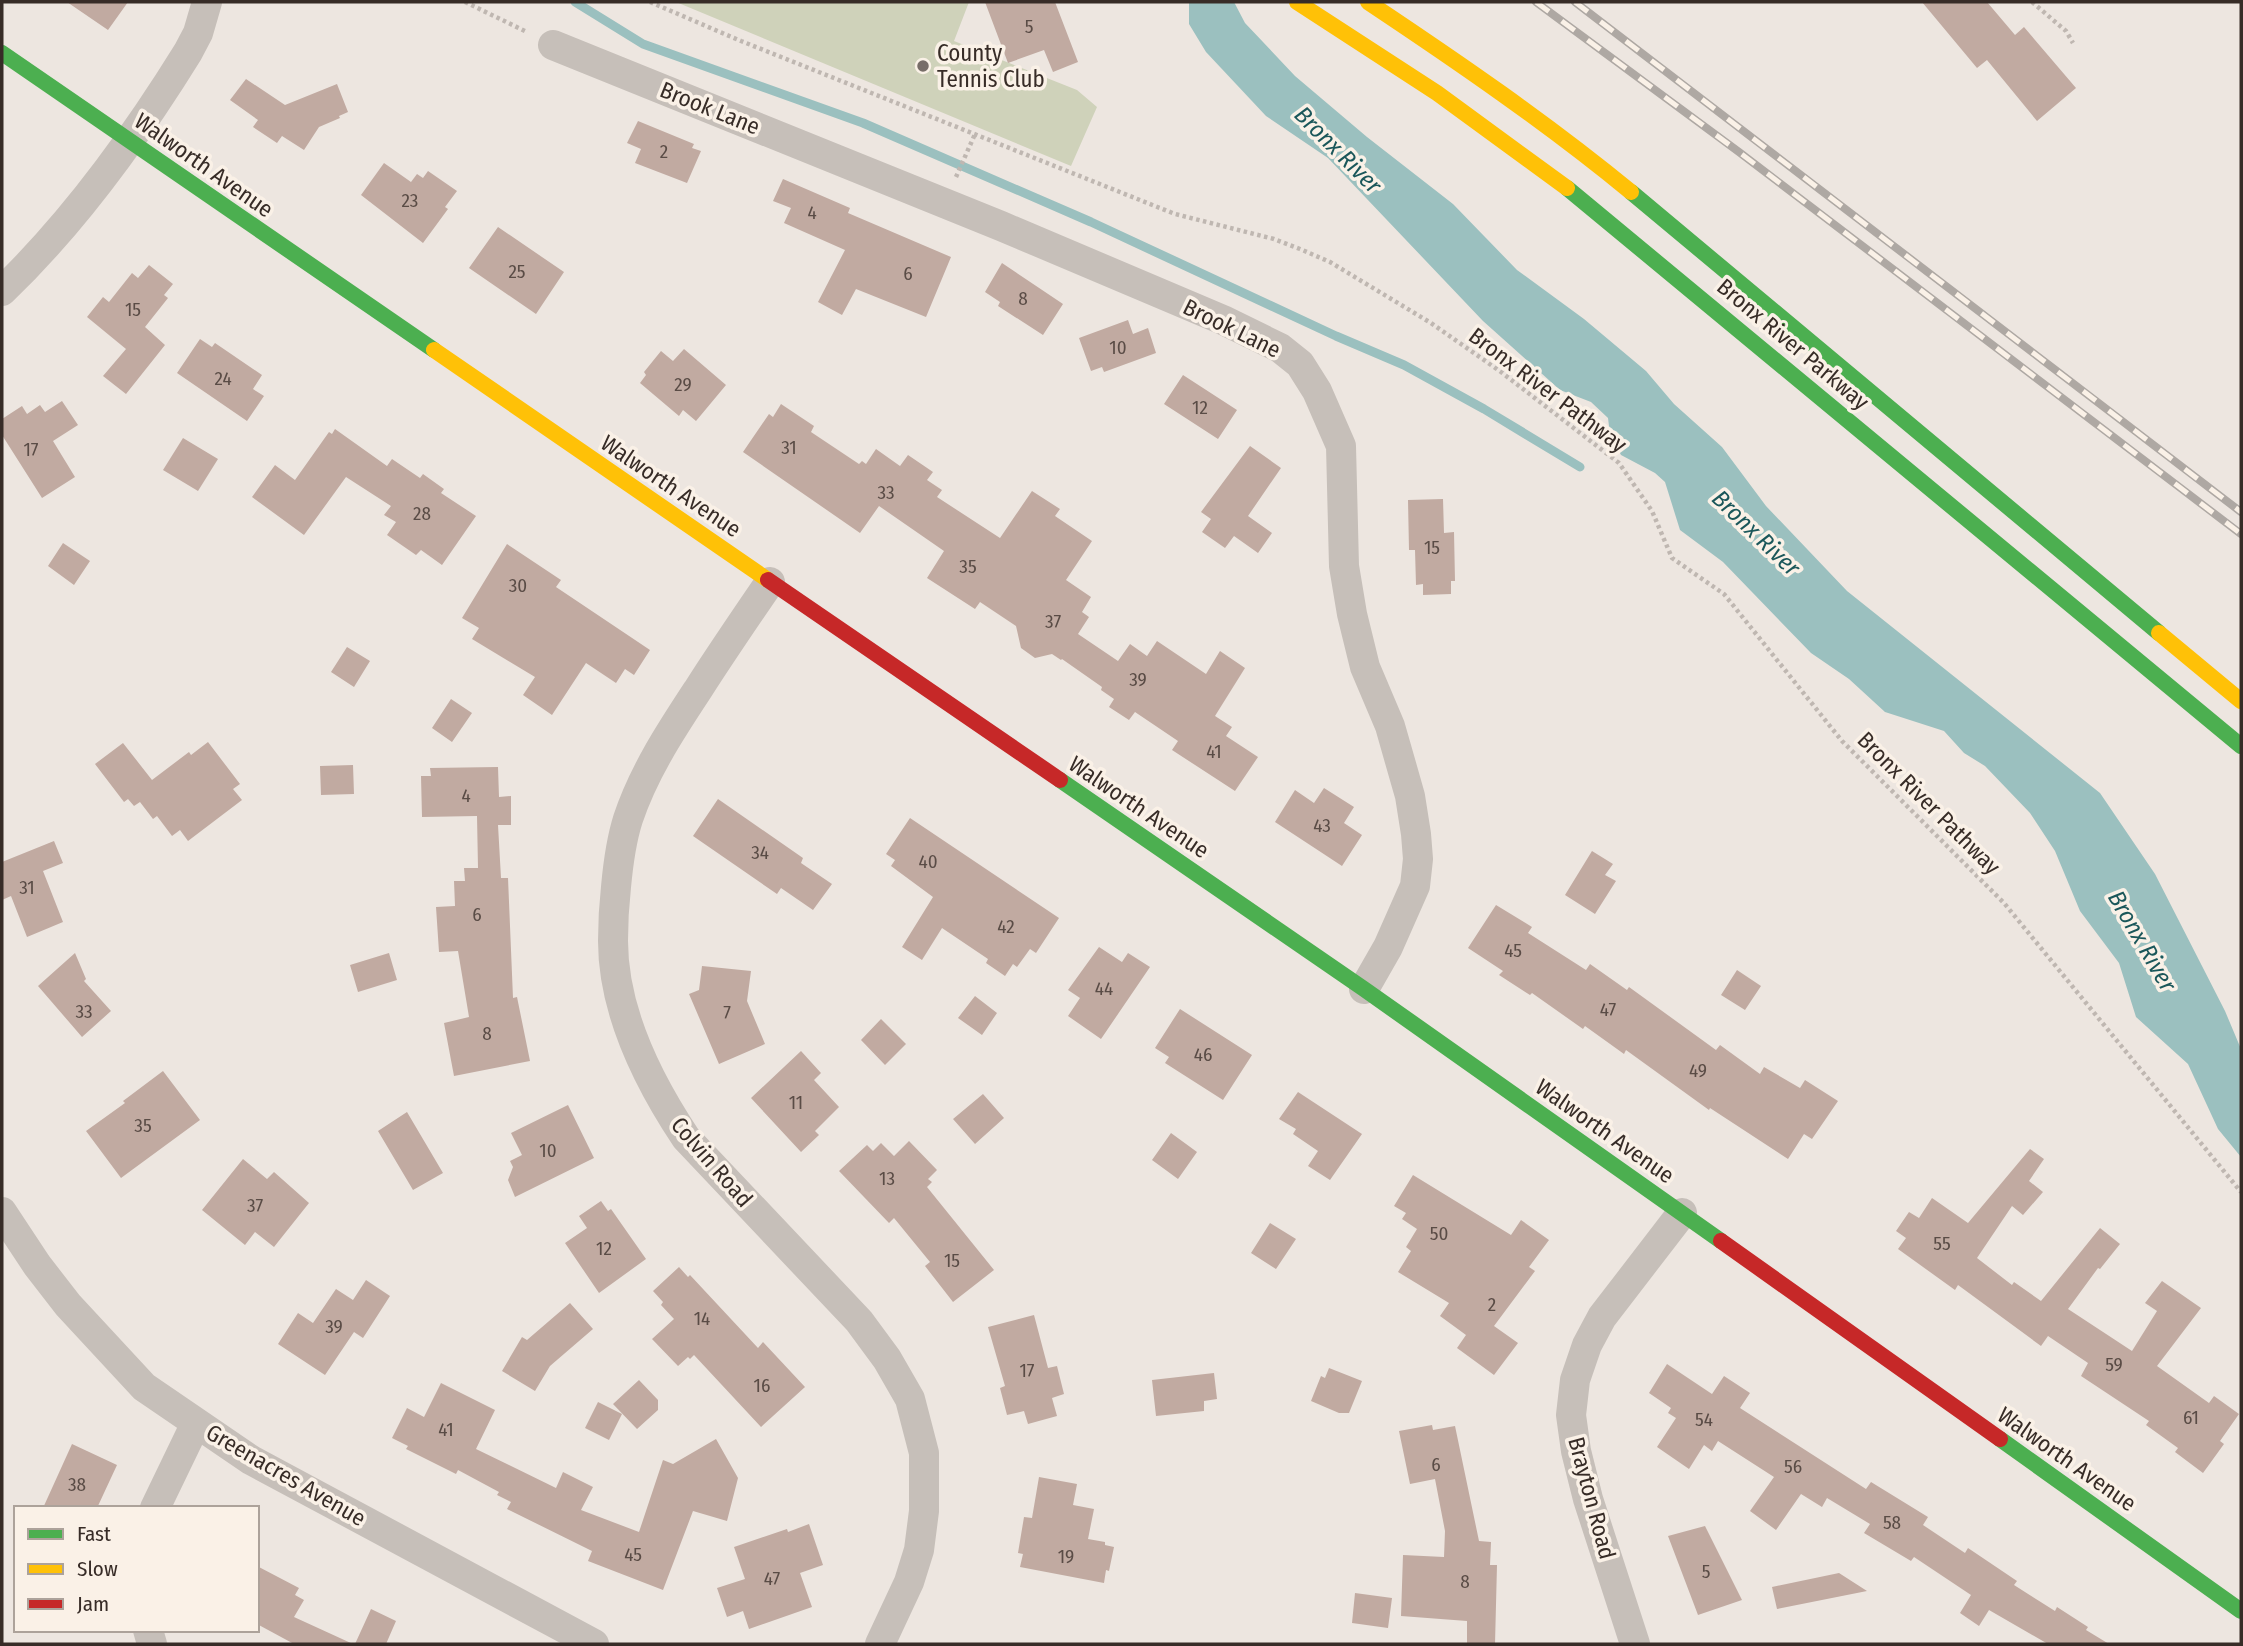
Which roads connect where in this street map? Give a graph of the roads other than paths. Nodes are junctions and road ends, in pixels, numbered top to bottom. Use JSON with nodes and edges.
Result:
{"nodes":[{"id":1,"x":206,"y":2,"type":"edge"},
{"id":2,"x":1297,"y":2,"type":"edge"},
{"id":3,"x":1368,"y":2,"type":"edge"},
{"id":4,"x":553,"y":45,"type":"road end"},
{"id":5,"x":2,"y":53,"type":"edge"},
{"id":6,"x":128,"y":140,"type":"junction"},
{"id":7,"x":2,"y":291,"type":"edge"},
{"id":8,"x":771,"y":582,"type":"junction"},
{"id":9,"x":2241,"y":701,"type":"edge"},
{"id":10,"x":2241,"y":746,"type":"edge"},
{"id":11,"x":1364,"y":989,"type":"junction"},
{"id":12,"x":2,"y":1212,"type":"edge"},
{"id":13,"x":1682,"y":1213,"type":"junction"},
{"id":14,"x":197,"y":1423,"type":"junction"},
{"id":15,"x":156,"y":1506,"type":"edge"},
{"id":16,"x":2241,"y":1611,"type":"edge"},
{"id":17,"x":594,"y":1644,"type":"edge"},
{"id":18,"x":880,"y":1644,"type":"edge"},
{"id":19,"x":1635,"y":1644,"type":"edge"}],
"edges":[{"from":1,"to":6,"type":"street"},
{"from":2,"to":10,"type":"main road","name":"Bronx River Parkway"},
{"from":3,"to":9,"type":"main road","name":"Bronx River Parkway"},
{"from":4,"to":11,"type":"street","name":"Brook Lane"},
{"from":5,"to":6,"type":"main road","name":"Walworth Avenue"},
{"from":6,"to":7,"type":"street"},
{"from":6,"to":8,"type":"main road","name":"Walworth Avenue"},
{"from":8,"to":11,"type":"main road","name":"Walworth Avenue"},
{"from":8,"to":18,"type":"street","name":"Colvin Road"},
{"from":11,"to":13,"type":"main road","name":"Walworth Avenue"},
{"from":12,"to":14,"type":"street","name":"Greenacres Avenue"},
{"from":13,"to":16,"type":"main road","name":"Walworth Avenue"},
{"from":13,"to":19,"type":"street","name":"Brayton Road"},
{"from":14,"to":15,"type":"street"},
{"from":14,"to":17,"type":"street","name":"Greenacres Avenue"}]}
